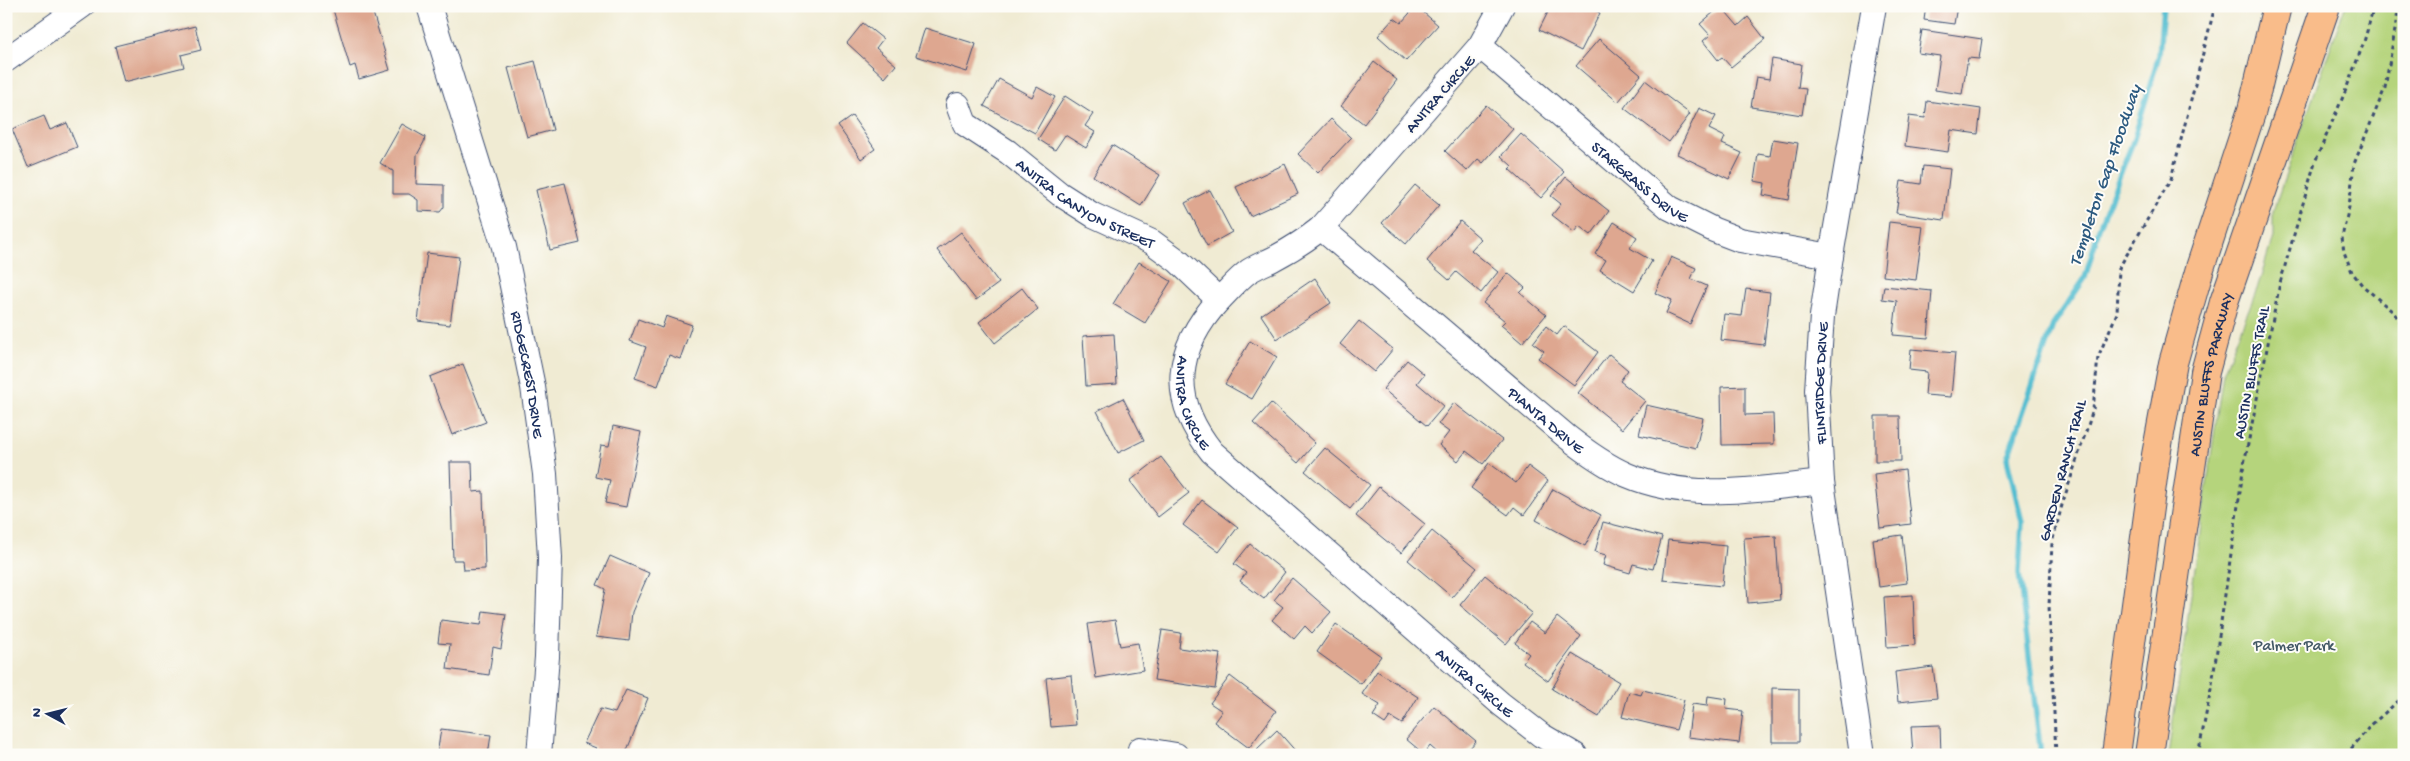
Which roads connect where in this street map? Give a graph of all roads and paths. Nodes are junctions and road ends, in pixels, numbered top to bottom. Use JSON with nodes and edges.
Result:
{"nodes":[{"id":1,"x":82,"y":6,"type":"edge"},
{"id":2,"x":429,"y":6,"type":"edge"},
{"id":3,"x":1502,"y":6,"type":"edge"},
{"id":4,"x":2215,"y":6,"type":"edge"},
{"id":5,"x":2277,"y":6,"type":"edge"},
{"id":6,"x":2326,"y":6,"type":"edge"},
{"id":7,"x":2374,"y":6,"type":"edge"},
{"id":8,"x":2399,"y":6,"type":"edge"},
{"id":9,"x":1867,"y":8,"type":"edge"},
{"id":10,"x":1480,"y":46,"type":"junction"},
{"id":11,"x":6,"y":60,"type":"edge"},
{"id":12,"x":958,"y":105,"type":"dead end"},
{"id":13,"x":1321,"y":228,"type":"junction"},
{"id":14,"x":1831,"y":256,"type":"junction"},
{"id":15,"x":1219,"y":300,"type":"junction"},
{"id":16,"x":2404,"y":326,"type":"edge"},
{"id":17,"x":1822,"y":482,"type":"junction"},
{"id":18,"x":2404,"y":696,"type":"edge"},
{"id":19,"x":1140,"y":749,"type":"dead end"},
{"id":20,"x":539,"y":755,"type":"edge"},
{"id":21,"x":1176,"y":755,"type":"edge"},
{"id":22,"x":1575,"y":755,"type":"edge"},
{"id":23,"x":1862,"y":755,"type":"edge"},
{"id":24,"x":2056,"y":755,"type":"edge"},
{"id":25,"x":2116,"y":755,"type":"edge"},
{"id":26,"x":2149,"y":755,"type":"edge"},
{"id":27,"x":2198,"y":755,"type":"edge"},
{"id":28,"x":2346,"y":755,"type":"edge"}],
"edges":[{"from":1,"to":11,"type":"street"},
{"from":2,"to":20,"type":"street","name":"RIDGECREST DRIVE"},
{"from":3,"to":10,"type":"street","name":"ANITRA CIRCLE"},
{"from":4,"to":24,"type":"path","name":"GARDEN RANCH TRAIL"},
{"from":5,"to":25,"type":"main road","name":"AUSTIN BLUFFS PARKWAY"},
{"from":6,"to":26,"type":"main road","name":"AUSTIN BLUFFS PARKWAY"},
{"from":7,"to":27,"type":"path","name":"AUSTIN BLUFFS TRAIL"},
{"from":8,"to":16,"type":"path"},
{"from":9,"to":14,"type":"street","name":"FLINTRIDGE DRIVE"},
{"from":10,"to":13,"type":"street","name":"ANITRA CIRCLE"},
{"from":10,"to":14,"type":"street","name":"STARGRASS DRIVE"},
{"from":12,"to":15,"type":"street","name":"ANITRA CANYON STREET"},
{"from":13,"to":15,"type":"street","name":"ANITRA CIRCLE"},
{"from":13,"to":17,"type":"street","name":"PIANTA DRIVE"},
{"from":14,"to":17,"type":"street","name":"FLINTRIDGE DRIVE"},
{"from":15,"to":22,"type":"street","name":"ANITRA CIRCLE"},
{"from":17,"to":23,"type":"street","name":"FLINTRIDGE DRIVE"},
{"from":18,"to":28,"type":"path"},
{"from":19,"to":21,"type":"street"}]}
